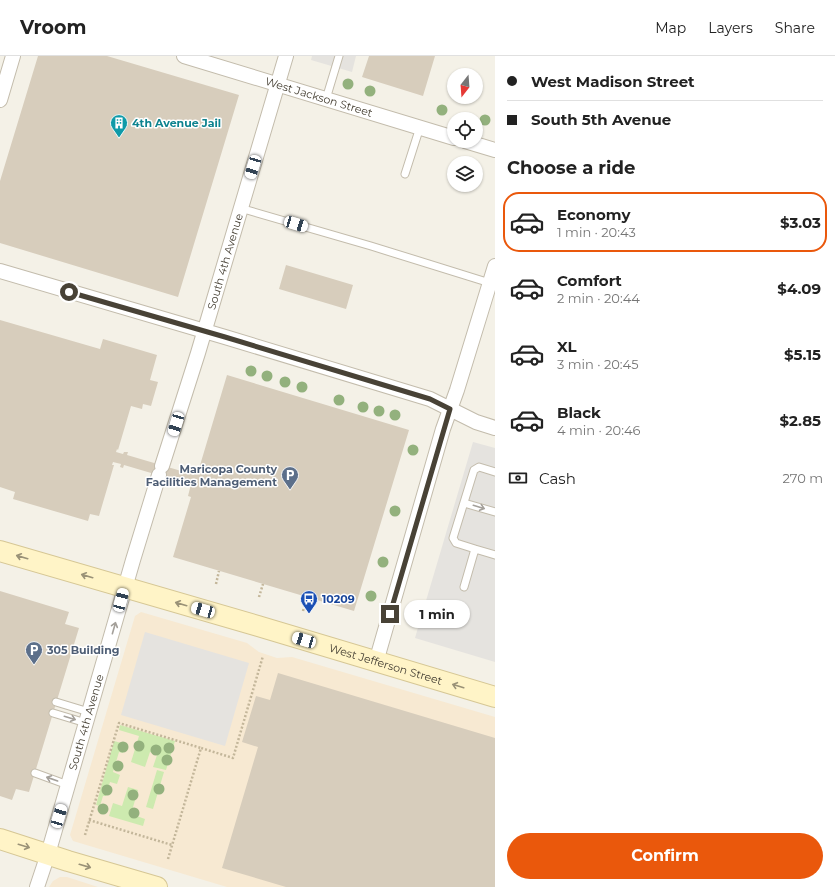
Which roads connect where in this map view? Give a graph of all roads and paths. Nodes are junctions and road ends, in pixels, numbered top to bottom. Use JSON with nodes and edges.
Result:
{"nodes":[{"id":1,"x":13,"y":56,"type":"edge"},
{"id":2,"x":184,"y":56,"type":"edge"},
{"id":3,"x":286,"y":56,"type":"edge"},
{"id":4,"x":339,"y":56,"type":"edge"},
{"id":5,"x":278,"y":85,"type":"junction"},
{"id":6,"x":326,"y":99,"type":"junction"},
{"id":7,"x":0,"y":100,"type":"edge"},
{"id":8,"x":420,"y":127,"type":"junction"},
{"id":9,"x":447,"y":136,"type":"edge"},
{"id":10,"x":483,"y":147,"type":"edge"},
{"id":11,"x":495,"y":150,"type":"edge"},
{"id":12,"x":405,"y":174,"type":"dead end"},
{"id":13,"x":240,"y":208,"type":"junction"},
{"id":14,"x":495,"y":266,"type":"edge"},
{"id":15,"x":0,"y":272,"type":"edge"},
{"id":16,"x":490,"y":283,"type":"junction"},
{"id":17,"x":204,"y":331,"type":"junction"},
{"id":18,"x":450,"y":409,"type":"junction"},
{"id":19,"x":495,"y":428,"type":"edge"},
{"id":20,"x":495,"y":472,"type":"edge"},
{"id":21,"x":464,"y":503,"type":"junction"},
{"id":22,"x":495,"y":512,"type":"edge"},
{"id":23,"x":475,"y":549,"type":"junction"},
{"id":24,"x":0,"y":551,"type":"edge"},
{"id":25,"x":495,"y":555,"type":"edge"},
{"id":26,"x":219,"y":571,"type":"dead end"},
{"id":27,"x":216,"y":584,"type":"dead end"},
{"id":28,"x":262,"y":584,"type":"dead end"},
{"id":29,"x":125,"y":587,"type":"junction"},
{"id":30,"x":464,"y":587,"type":"dead end"},
{"id":31,"x":259,"y":597,"type":"dead end"},
{"id":32,"x":307,"y":597,"type":"dead end"},
{"id":33,"x":303,"y":610,"type":"dead end"},
{"id":34,"x":263,"y":656,"type":"dead end"},
{"id":35,"x":376,"y":662,"type":"junction"},
{"id":36,"x":495,"y":697,"type":"edge"},
{"id":37,"x":56,"y":702,"type":"dead end"},
{"id":38,"x":53,"y":713,"type":"dead end"},
{"id":39,"x":88,"y":718,"type":"junction"},
{"id":40,"x":201,"y":748,"type":"junction"},
{"id":41,"x":35,"y":773,"type":"dead end"},
{"id":42,"x":68,"y":785,"type":"junction"},
{"id":43,"x":89,"y":820,"type":"junction"},
{"id":44,"x":85,"y":835,"type":"dead end"},
{"id":45,"x":0,"y":839,"type":"edge"},
{"id":46,"x":172,"y":845,"type":"junction"},
{"id":47,"x":48,"y":854,"type":"junction"},
{"id":48,"x":168,"y":859,"type":"dead end"},
{"id":49,"x":37,"y":887,"type":"edge"},
{"id":50,"x":157,"y":887,"type":"edge"}],
"edges":[{"from":1,"to":7,"type":"street"},
{"from":2,"to":5,"type":"street","name":"West Jackson Street"},
{"from":3,"to":5,"type":"street","name":"South 4th Avenue"},
{"from":4,"to":6,"type":"lane"},
{"from":5,"to":6,"type":"street","name":"West Jackson Street"},
{"from":5,"to":13,"type":"street","name":"South 4th Avenue"},
{"from":6,"to":8,"type":"street","name":"West Jackson Street"},
{"from":8,"to":9,"type":"street","name":"West Jackson Street"},
{"from":8,"to":12,"type":"lane"},
{"from":10,"to":11,"type":"street"},
{"from":13,"to":16,"type":"lane"},
{"from":13,"to":17,"type":"street","name":"South 4th Avenue"},
{"from":14,"to":16,"type":"street"},
{"from":15,"to":17,"type":"street"},
{"from":16,"to":18,"type":"street"},
{"from":17,"to":18,"type":"street"},
{"from":17,"to":29,"type":"street","name":"South 4th Avenue"},
{"from":18,"to":19,"type":"street"},
{"from":18,"to":35,"type":"street"},
{"from":20,"to":21,"type":"lane"},
{"from":21,"to":22,"type":"lane","one_way":true},
{"from":21,"to":23,"type":"lane"},
{"from":23,"to":25,"type":"lane"},
{"from":23,"to":30,"type":"lane"},
{"from":29,"to":24,"type":"main road","name":"West Jefferson Street","one_way":true},
{"from":26,"to":27,"type":"path"},
{"from":28,"to":31,"type":"path"},
{"from":35,"to":29,"type":"main road","name":"West Jefferson Street","one_way":true},
{"from":39,"to":29,"type":"street","name":"South 4th Avenue","one_way":true},
{"from":32,"to":33,"type":"path"},
{"from":34,"to":40,"type":"path"},
{"from":36,"to":35,"type":"main road","name":"West Jefferson Street","one_way":true},
{"from":37,"to":39,"type":"lane"},
{"from":38,"to":39,"type":"lane","one_way":true},
{"from":39,"to":42,"type":"street","name":"South 4th Avenue"},
{"from":40,"to":43,"type":"path"},
{"from":40,"to":46,"type":"path"},
{"from":42,"to":41,"type":"lane","one_way":true},
{"from":42,"to":47,"type":"street","name":"South 4th Avenue"},
{"from":43,"to":44,"type":"path"},
{"from":43,"to":46,"type":"path"},
{"from":45,"to":47,"type":"main road","one_way":true},
{"from":46,"to":48,"type":"path"},
{"from":47,"to":49,"type":"street","name":"South 4th Avenue"},
{"from":47,"to":50,"type":"main road","one_way":true}]}
